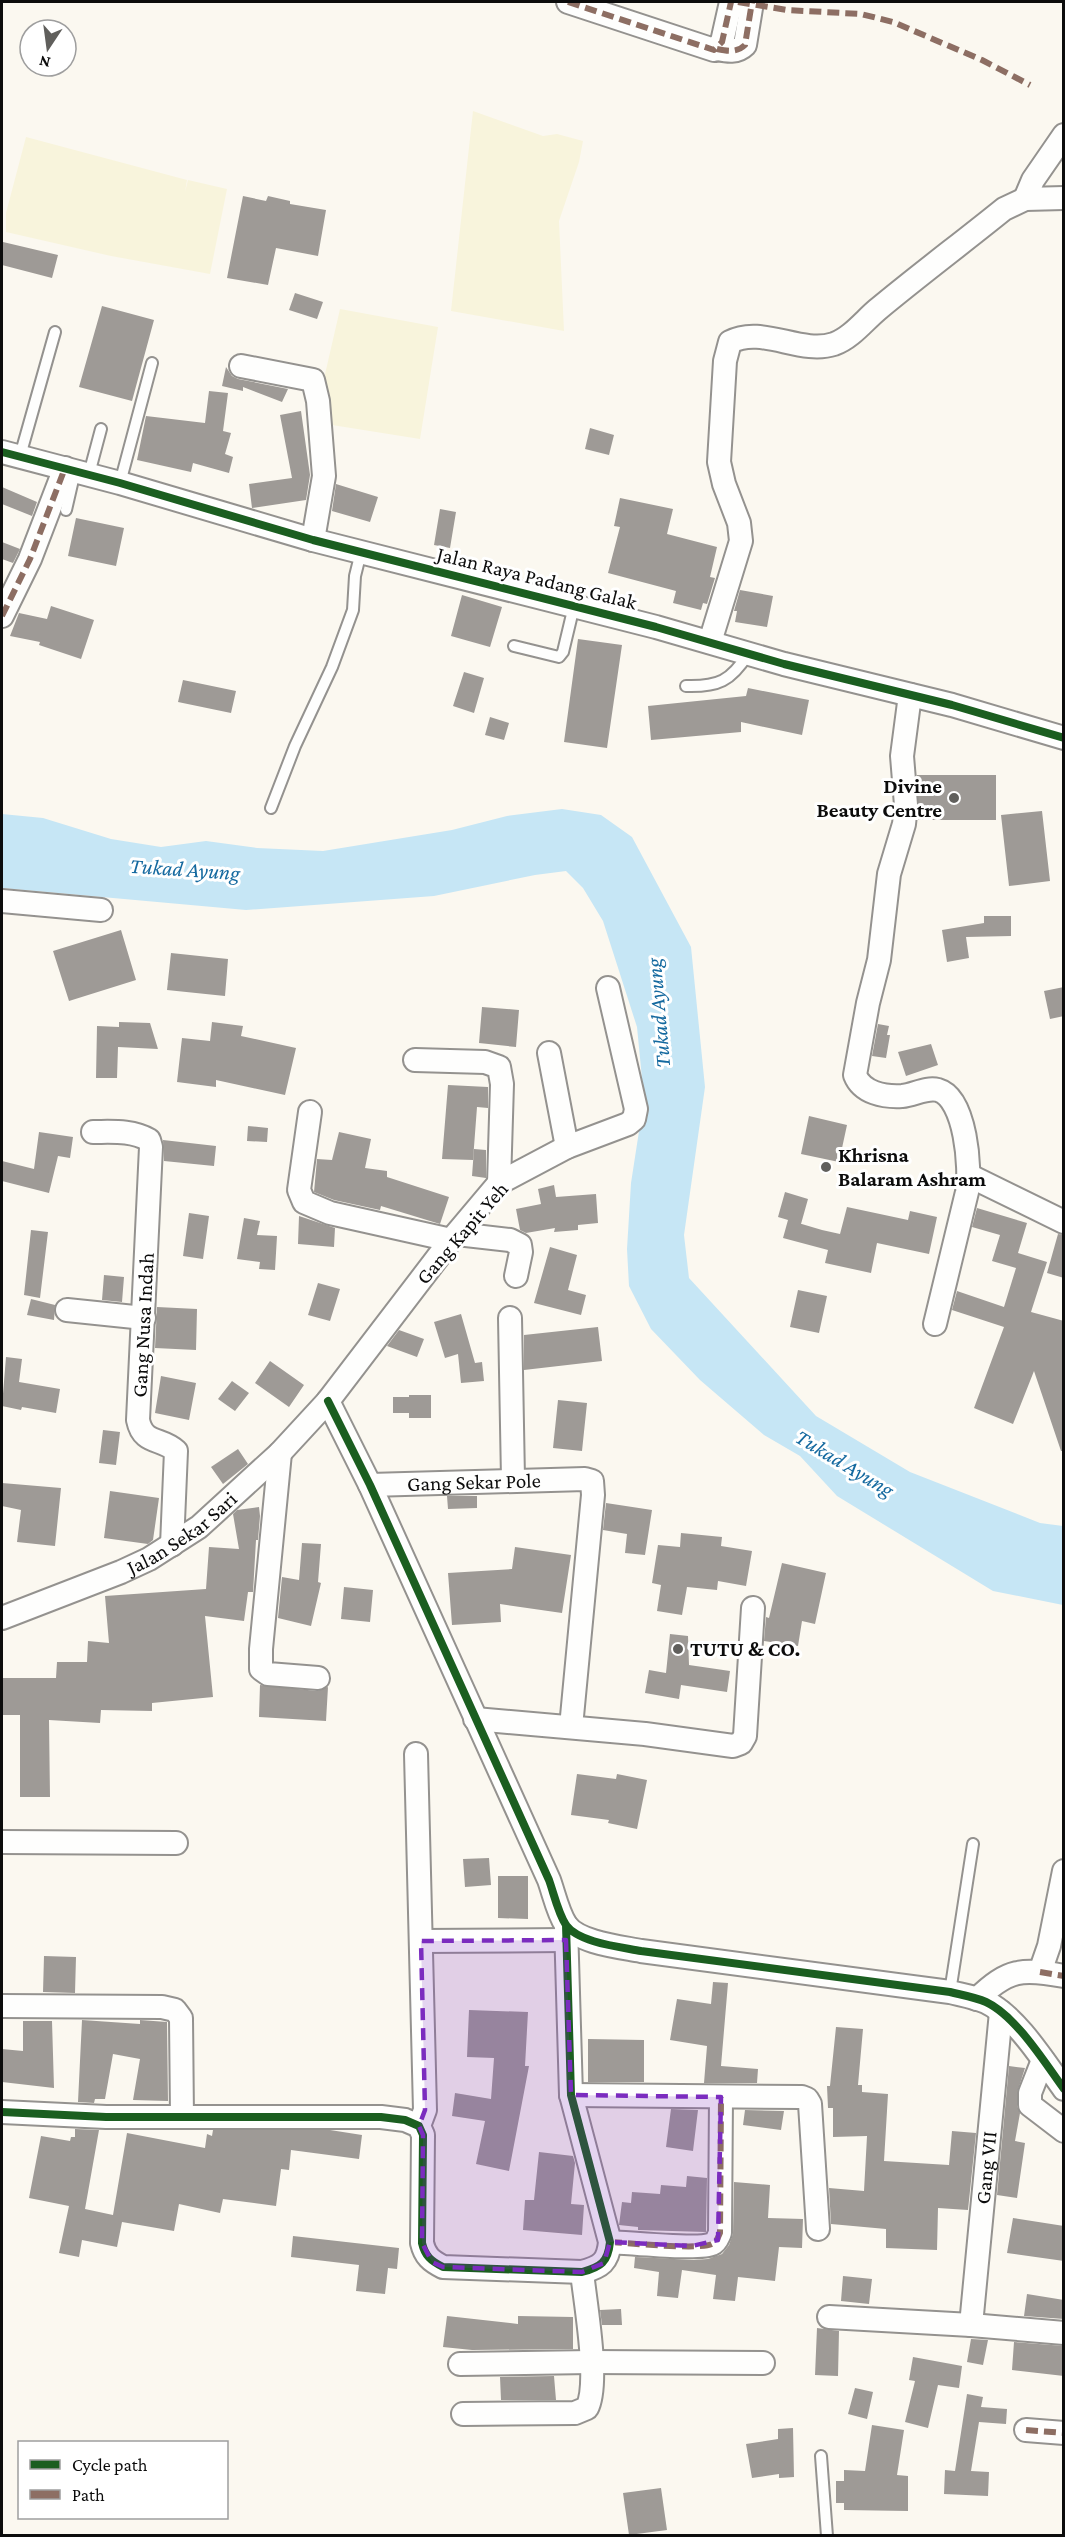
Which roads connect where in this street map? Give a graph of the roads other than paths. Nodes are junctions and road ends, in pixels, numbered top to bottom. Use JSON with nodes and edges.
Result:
{"nodes":[{"id":1,"x":568,"y":2,"type":"edge"},
{"id":2,"x":731,"y":2,"type":"edge"},
{"id":3,"x":752,"y":2,"type":"edge"},
{"id":4,"x":717,"y":49,"type":"junction"},
{"id":5,"x":1064,"y":135,"type":"edge"},
{"id":6,"x":1064,"y":198,"type":"edge"},
{"id":7,"x":1025,"y":199,"type":"junction"},
{"id":8,"x":55,"y":332,"type":"dead end"},
{"id":9,"x":152,"y":363,"type":"dead end"},
{"id":10,"x":241,"y":366,"type":"dead end"},
{"id":11,"x":101,"y":429,"type":"dead end"},
{"id":12,"x":11,"y":454,"type":"edge"},
{"id":13,"x":76,"y":471,"type":"junction"},
{"id":14,"x":120,"y":483,"type":"junction"},
{"id":15,"x":66,"y":510,"type":"dead end"},
{"id":16,"x":313,"y":540,"type":"junction"},
{"id":17,"x":361,"y":552,"type":"junction"},
{"id":18,"x":574,"y":606,"type":"junction"},
{"id":19,"x":2,"y":616,"type":"edge"},
{"id":20,"x":710,"y":642,"type":"junction"},
{"id":21,"x":514,"y":646,"type":"dead end"},
{"id":22,"x":748,"y":654,"type":"junction"},
{"id":23,"x":686,"y":686,"type":"dead end"},
{"id":24,"x":910,"y":695,"type":"junction"},
{"id":25,"x":1064,"y":738,"type":"edge"},
{"id":26,"x":271,"y":808,"type":"dead end"},
{"id":27,"x":2,"y":901,"type":"edge"},
{"id":28,"x":101,"y":910,"type":"dead end"},
{"id":29,"x":608,"y":988,"type":"dead end"},
{"id":30,"x":549,"y":1053,"type":"dead end"},
{"id":31,"x":415,"y":1060,"type":"dead end"},
{"id":32,"x":310,"y":1112,"type":"dead end"},
{"id":33,"x":93,"y":1132,"type":"dead end"},
{"id":34,"x":567,"y":1147,"type":"junction"},
{"id":35,"x":970,"y":1176,"type":"junction"},
{"id":36,"x":499,"y":1183,"type":"junction"},
{"id":37,"x":1064,"y":1222,"type":"edge"},
{"id":38,"x":454,"y":1237,"type":"junction"},
{"id":39,"x":516,"y":1275,"type":"dead end"},
{"id":40,"x":67,"y":1310,"type":"dead end"},
{"id":41,"x":144,"y":1318,"type":"junction"},
{"id":42,"x":510,"y":1318,"type":"dead end"},
{"id":43,"x":935,"y":1324,"type":"dead end"},
{"id":44,"x":328,"y":1401,"type":"junction"},
{"id":45,"x":280,"y":1453,"type":"junction"},
{"id":46,"x":513,"y":1479,"type":"junction"},
{"id":47,"x":370,"y":1485,"type":"junction"},
{"id":48,"x":172,"y":1545,"type":"junction"},
{"id":49,"x":753,"y":1608,"type":"dead end"},
{"id":50,"x":2,"y":1618,"type":"edge"},
{"id":51,"x":318,"y":1678,"type":"dead end"},
{"id":52,"x":475,"y":1719,"type":"junction"},
{"id":53,"x":571,"y":1727,"type":"junction"},
{"id":54,"x":416,"y":1754,"type":"dead end"},
{"id":55,"x":2,"y":1842,"type":"edge"},
{"id":56,"x":176,"y":1843,"type":"dead end"},
{"id":57,"x":973,"y":1844,"type":"dead end"},
{"id":58,"x":1064,"y":1871,"type":"edge"},
{"id":59,"x":566,"y":1933,"type":"junction"},
{"id":60,"x":421,"y":1941,"type":"junction"},
{"id":61,"x":1040,"y":1972,"type":"junction"},
{"id":62,"x":1064,"y":1976,"type":"edge"},
{"id":63,"x":950,"y":1992,"type":"junction"},
{"id":64,"x":976,"y":1999,"type":"junction"},
{"id":65,"x":2,"y":2006,"type":"edge"},
{"id":66,"x":1001,"y":2012,"type":"junction"},
{"id":67,"x":1043,"y":2060,"type":"junction"},
{"id":68,"x":1064,"y":2089,"type":"edge"},
{"id":69,"x":571,"y":2095,"type":"junction"},
{"id":70,"x":721,"y":2097,"type":"junction"},
{"id":71,"x":2,"y":2112,"type":"edge"},
{"id":72,"x":182,"y":2117,"type":"junction"},
{"id":73,"x":419,"y":2126,"type":"junction"},
{"id":74,"x":1064,"y":2131,"type":"edge"},
{"id":75,"x":818,"y":2229,"type":"dead end"},
{"id":76,"x":610,"y":2242,"type":"junction"},
{"id":77,"x":582,"y":2272,"type":"junction"},
{"id":78,"x":829,"y":2317,"type":"dead end"},
{"id":79,"x":971,"y":2325,"type":"junction"},
{"id":80,"x":1064,"y":2333,"type":"edge"},
{"id":81,"x":591,"y":2362,"type":"junction"},
{"id":82,"x":460,"y":2364,"type":"dead end"},
{"id":83,"x":763,"y":2364,"type":"dead end"},
{"id":84,"x":463,"y":2414,"type":"dead end"},
{"id":85,"x":1026,"y":2430,"type":"dead end"},
{"id":86,"x":1064,"y":2433,"type":"edge"},
{"id":87,"x":821,"y":2456,"type":"dead end"},
{"id":88,"x":827,"y":2535,"type":"edge"}],
"edges":[{"from":1,"to":4,"type":"street"},
{"from":2,"to":4,"type":"street"},
{"from":3,"to":4,"type":"street"},
{"from":5,"to":7,"type":"street"},
{"from":6,"to":7,"type":"street"},
{"from":7,"to":20,"type":"street"},
{"from":8,"to":12,"type":"lane"},
{"from":9,"to":14,"type":"lane"},
{"from":10,"to":16,"type":"street"},
{"from":11,"to":13,"type":"lane"},
{"from":12,"to":13,"type":"street","name":"Jalan Raya Padang Galak"},
{"from":13,"to":14,"type":"street","name":"Jalan Raya Padang Galak"},
{"from":13,"to":15,"type":"lane"},
{"from":13,"to":19,"type":"street"},
{"from":14,"to":16,"type":"street","name":"Jalan Raya Padang Galak"},
{"from":16,"to":17,"type":"street","name":"Jalan Raya Padang Galak"},
{"from":17,"to":18,"type":"street","name":"Jalan Raya Padang Galak"},
{"from":17,"to":26,"type":"lane"},
{"from":18,"to":20,"type":"street","name":"Jalan Raya Padang Galak"},
{"from":18,"to":21,"type":"lane"},
{"from":20,"to":22,"type":"street","name":"Jalan Raya Padang Galak"},
{"from":22,"to":23,"type":"lane"},
{"from":22,"to":24,"type":"street","name":"Jalan Raya Padang Galak"},
{"from":24,"to":25,"type":"street","name":"Jalan Raya Padang Galak"},
{"from":24,"to":35,"type":"street"},
{"from":27,"to":28,"type":"street"},
{"from":29,"to":34,"type":"street","name":"Gang Kapit Yeh"},
{"from":30,"to":34,"type":"street"},
{"from":31,"to":36,"type":"street"},
{"from":32,"to":38,"type":"street"},
{"from":33,"to":41,"type":"street","name":"Gang Nusa Indah"},
{"from":34,"to":36,"type":"street","name":"Gang Kapit Yeh"},
{"from":35,"to":37,"type":"street"},
{"from":35,"to":43,"type":"street"},
{"from":36,"to":38,"type":"street","name":"Gang Kapit Yeh"},
{"from":38,"to":39,"type":"street"},
{"from":38,"to":44,"type":"street","name":"Gang Kapit Yeh"},
{"from":40,"to":41,"type":"street"},
{"from":41,"to":48,"type":"street","name":"Gang Nusa Indah"},
{"from":42,"to":46,"type":"street"},
{"from":44,"to":45,"type":"street","name":"Jalan Sekar Sari"},
{"from":44,"to":47,"type":"street"},
{"from":45,"to":48,"type":"street","name":"Jalan Sekar Sari"},
{"from":45,"to":51,"type":"street"},
{"from":46,"to":47,"type":"street","name":"Gang Sekar Pole"},
{"from":46,"to":53,"type":"street","name":"Gang Sekar Pole"},
{"from":47,"to":52,"type":"street"},
{"from":48,"to":50,"type":"street","name":"Jalan Sekar Sari"},
{"from":49,"to":53,"type":"street"},
{"from":52,"to":53,"type":"street"},
{"from":52,"to":59,"type":"street"},
{"from":54,"to":60,"type":"street"},
{"from":55,"to":56,"type":"street"},
{"from":57,"to":63,"type":"lane"},
{"from":58,"to":61,"type":"street"},
{"from":59,"to":60,"type":"street"},
{"from":59,"to":63,"type":"street"},
{"from":59,"to":69,"type":"street"},
{"from":60,"to":73,"type":"street"},
{"from":61,"to":62,"type":"street"},
{"from":61,"to":64,"type":"street"},
{"from":63,"to":64,"type":"street"},
{"from":64,"to":66,"type":"street"},
{"from":65,"to":72,"type":"street"},
{"from":66,"to":67,"type":"street"},
{"from":66,"to":79,"type":"street","name":"Gang VII"},
{"from":67,"to":68,"type":"street"},
{"from":67,"to":74,"type":"street"},
{"from":69,"to":70,"type":"street"},
{"from":69,"to":76,"type":"street"},
{"from":70,"to":75,"type":"street"},
{"from":70,"to":76,"type":"street"},
{"from":71,"to":72,"type":"street"},
{"from":72,"to":73,"type":"street"},
{"from":73,"to":77,"type":"street"},
{"from":76,"to":77,"type":"street"},
{"from":77,"to":81,"type":"street"},
{"from":78,"to":79,"type":"street"},
{"from":79,"to":80,"type":"street"},
{"from":81,"to":82,"type":"street"},
{"from":81,"to":83,"type":"street"},
{"from":81,"to":84,"type":"street"},
{"from":85,"to":86,"type":"street"},
{"from":87,"to":88,"type":"lane"}]}
